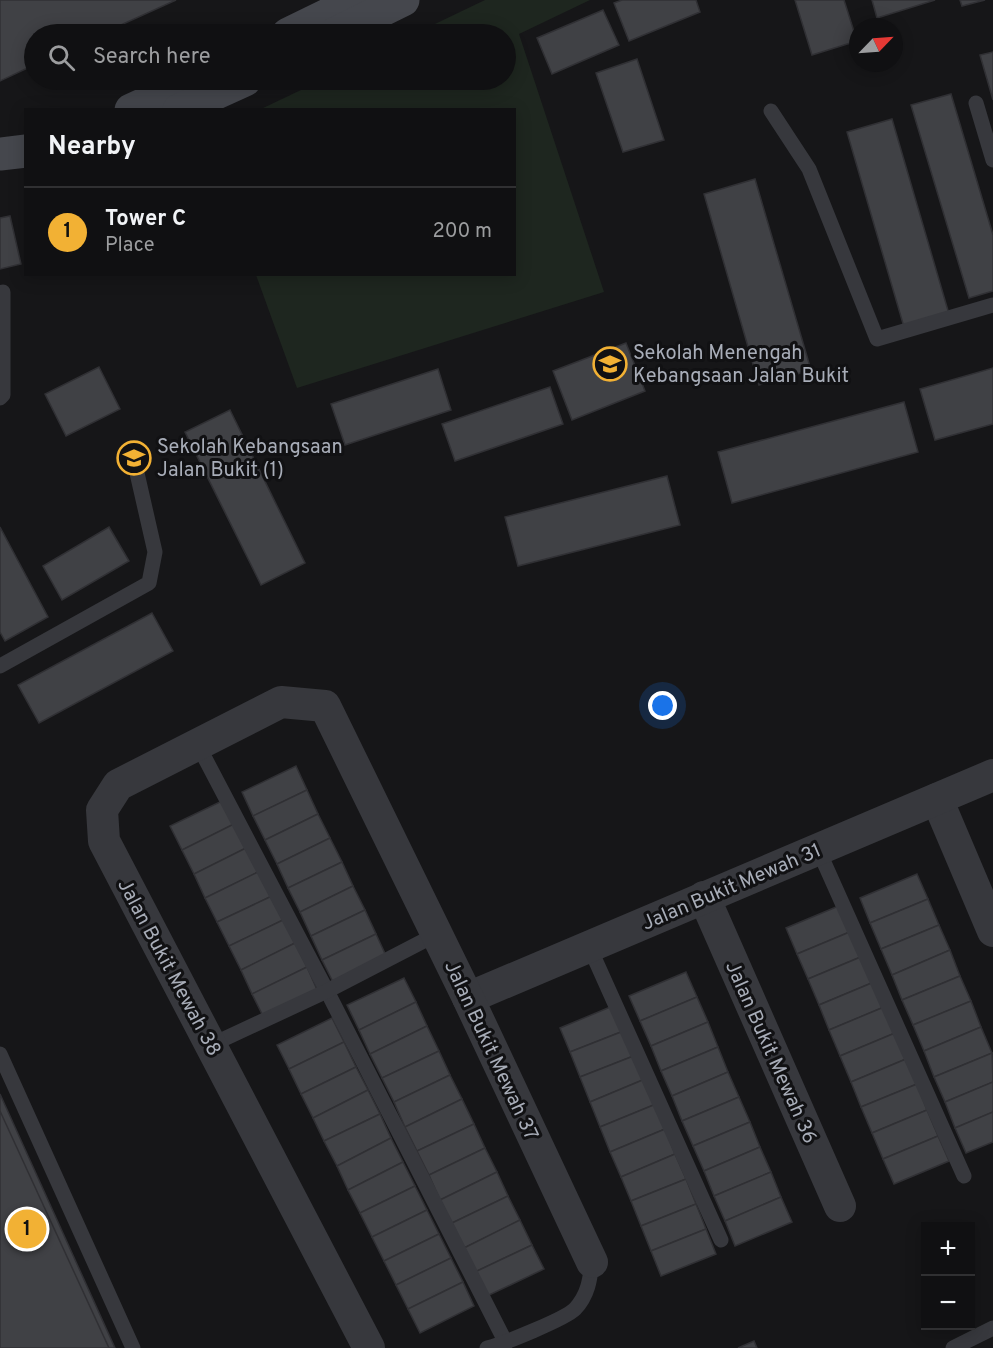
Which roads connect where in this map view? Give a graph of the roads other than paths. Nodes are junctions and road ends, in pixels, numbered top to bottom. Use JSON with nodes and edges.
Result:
{"nodes":[{"id":1,"x":358,"y":0,"type":"edge"},
{"id":2,"x":403,"y":0,"type":"edge"},
{"id":3,"x":309,"y":24,"type":"edge"},
{"id":4,"x":354,"y":24,"type":"edge"},
{"id":5,"x":175,"y":90,"type":"edge"},
{"id":6,"x":223,"y":90,"type":"edge"},
{"id":7,"x":976,"y":103,"type":"dead end"},
{"id":8,"x":135,"y":108,"type":"edge"},
{"id":9,"x":183,"y":108,"type":"edge"},
{"id":10,"x":771,"y":111,"type":"dead end"},
{"id":11,"x":0,"y":132,"type":"edge"},
{"id":12,"x":24,"y":132,"type":"edge"},
{"id":13,"x":24,"y":151,"type":"edge"},
{"id":14,"x":0,"y":154,"type":"edge"},
{"id":15,"x":993,"y":160,"type":"edge"},
{"id":16,"x":3,"y":292,"type":"dead end"},
{"id":17,"x":993,"y":305,"type":"edge"},
{"id":18,"x":0,"y":398,"type":"edge"},
{"id":19,"x":134,"y":460,"type":"dead end"},
{"id":20,"x":0,"y":666,"type":"edge"},
{"id":21,"x":325,"y":706,"type":"joint"},
{"id":22,"x":198,"y":745,"type":"junction"},
{"id":23,"x":993,"y":775,"type":"edge"},
{"id":24,"x":937,"y":799,"type":"junction"},
{"id":25,"x":818,"y":849,"type":"junction"},
{"id":26,"x":704,"y":897,"type":"junction"},
{"id":27,"x":993,"y":931,"type":"edge"},
{"id":28,"x":437,"y":934,"type":"junction"},
{"id":29,"x":589,"y":946,"type":"junction"},
{"id":30,"x":327,"y":992,"type":"junction"},
{"id":31,"x":468,"y":998,"type":"junction"},
{"id":32,"x":211,"y":1045,"type":"junction"},
{"id":33,"x":0,"y":1054,"type":"edge"},
{"id":34,"x":964,"y":1176,"type":"dead end"},
{"id":35,"x":840,"y":1206,"type":"dead end"},
{"id":36,"x":721,"y":1240,"type":"dead end"},
{"id":37,"x":592,"y":1262,"type":"joint"},
{"id":38,"x":993,"y":1328,"type":"edge"},
{"id":39,"x":506,"y":1343,"type":"junction"},
{"id":40,"x":133,"y":1348,"type":"edge"},
{"id":41,"x":369,"y":1348,"type":"edge"},
{"id":42,"x":487,"y":1348,"type":"edge"},
{"id":43,"x":953,"y":1348,"type":"edge"}],
"edges":[{"from":1,"to":3,"type":"main road"},
{"from":2,"to":4,"type":"main road"},
{"from":5,"to":8,"type":"main road"},
{"from":6,"to":9,"type":"main road"},
{"from":7,"to":15,"type":"lane"},
{"from":10,"to":17,"type":"lane"},
{"from":11,"to":12,"type":"main road"},
{"from":13,"to":14,"type":"main road"},
{"from":16,"to":18,"type":"lane"},
{"from":19,"to":20,"type":"lane"},
{"from":21,"to":22,"type":"street","name":"Jalan Bukit Mewah 38"},
{"from":21,"to":28,"type":"street","name":"Jalan Bukit Mewah 37"},
{"from":22,"to":30,"type":"lane"},
{"from":22,"to":32,"type":"street","name":"Jalan Bukit Mewah 38"},
{"from":23,"to":24,"type":"street","name":"Jalan Bukit Mewah 31"},
{"from":24,"to":25,"type":"street","name":"Jalan Bukit Mewah 31"},
{"from":24,"to":27,"type":"street"},
{"from":25,"to":26,"type":"street","name":"Jalan Bukit Mewah 31"},
{"from":25,"to":34,"type":"lane"},
{"from":26,"to":29,"type":"street","name":"Jalan Bukit Mewah 31"},
{"from":26,"to":35,"type":"street","name":"Jalan Bukit Mewah 36"},
{"from":28,"to":30,"type":"lane"},
{"from":28,"to":31,"type":"street","name":"Jalan Bukit Mewah 37"},
{"from":29,"to":31,"type":"street","name":"Jalan Bukit Mewah 31"},
{"from":29,"to":36,"type":"lane"},
{"from":30,"to":32,"type":"lane"},
{"from":30,"to":39,"type":"lane"},
{"from":31,"to":37,"type":"street","name":"Jalan Bukit Mewah 37"},
{"from":32,"to":41,"type":"street","name":"Jalan Bukit Mewah 38"},
{"from":33,"to":40,"type":"lane"},
{"from":37,"to":39,"type":"lane","name":"Jalan Bukit Mewah 37"},
{"from":38,"to":43,"type":"lane"},
{"from":39,"to":42,"type":"lane","name":"Jalan Bukit Mewah 37"}]}
